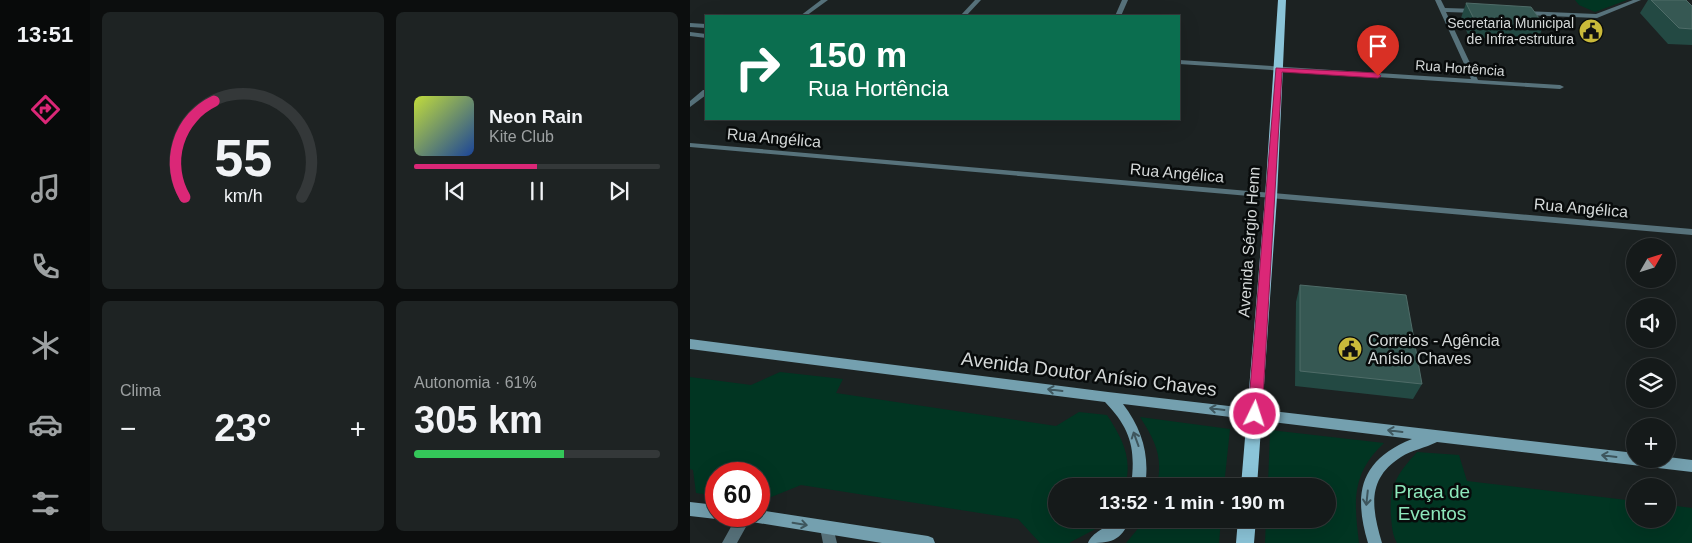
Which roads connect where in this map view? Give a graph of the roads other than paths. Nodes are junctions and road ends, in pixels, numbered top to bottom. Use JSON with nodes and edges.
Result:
{"nodes":[{"id":1,"x":825,"y":0,"type":"edge"},
{"id":2,"x":978,"y":0,"type":"edge"},
{"id":3,"x":1125,"y":0,"type":"edge"},
{"id":4,"x":1282,"y":0,"type":"edge"},
{"id":5,"x":1438,"y":0,"type":"edge"},
{"id":6,"x":1638,"y":0,"type":"edge"},
{"id":7,"x":1443,"y":10,"type":"junction"},
{"id":8,"x":1482,"y":12,"type":"edge"},
{"id":9,"x":1512,"y":13,"type":"edge"},
{"id":10,"x":804,"y":15,"type":"edge"},
{"id":11,"x":965,"y":15,"type":"edge"},
{"id":12,"x":1118,"y":15,"type":"edge"},
{"id":13,"x":690,"y":25,"type":"edge"},
{"id":14,"x":705,"y":26,"type":"edge"},
{"id":15,"x":690,"y":34,"type":"edge"},
{"id":16,"x":705,"y":36,"type":"edge"},
{"id":17,"x":1180,"y":62,"type":"edge"},
{"id":18,"x":1279,"y":69,"type":"junction"},
{"id":19,"x":1476,"y":82,"type":"junction"},
{"id":20,"x":1560,"y":88,"type":"dead end"},
{"id":21,"x":705,"y":93,"type":"edge"},
{"id":22,"x":690,"y":105,"type":"edge"},
{"id":23,"x":690,"y":145,"type":"edge"},
{"id":24,"x":1271,"y":197,"type":"junction"},
{"id":25,"x":1692,"y":232,"type":"edge"},
{"id":26,"x":690,"y":344,"type":"edge"},
{"id":27,"x":1108,"y":397,"type":"junction"},
{"id":28,"x":1255,"y":414,"type":"junction"},
{"id":29,"x":1438,"y":436,"type":"junction"},
{"id":30,"x":1692,"y":466,"type":"edge"},
{"id":31,"x":1139,"y":478,"type":"edge"},
{"id":32,"x":1250,"y":478,"type":"edge"},
{"id":33,"x":690,"y":509,"type":"edge"},
{"id":34,"x":705,"y":511,"type":"edge"},
{"id":35,"x":770,"y":519,"type":"edge"},
{"id":36,"x":738,"y":527,"type":"edge"},
{"id":37,"x":827,"y":528,"type":"junction"},
{"id":38,"x":1116,"y":528,"type":"edge"},
{"id":39,"x":1246,"y":528,"type":"edge"},
{"id":40,"x":729,"y":543,"type":"edge"},
{"id":41,"x":830,"y":543,"type":"edge"},
{"id":42,"x":928,"y":543,"type":"edge"},
{"id":43,"x":1095,"y":543,"type":"edge"},
{"id":44,"x":1245,"y":543,"type":"edge"},
{"id":45,"x":1375,"y":543,"type":"edge"}],
"edges":[{"from":1,"to":10,"type":"street"},
{"from":2,"to":11,"type":"street"},
{"from":3,"to":12,"type":"street"},
{"from":4,"to":18,"type":"main road","name":"Avenida Sérgio Henn"},
{"from":5,"to":7,"type":"street"},
{"from":6,"to":9,"type":"street"},
{"from":7,"to":8,"type":"street"},
{"from":7,"to":19,"type":"street"},
{"from":13,"to":14,"type":"street"},
{"from":15,"to":16,"type":"street"},
{"from":17,"to":18,"type":"street","name":"Rua Hortência"},
{"from":18,"to":19,"type":"street","name":"Rua Hortência"},
{"from":18,"to":24,"type":"main road","name":"Avenida Sérgio Henn"},
{"from":19,"to":20,"type":"street","name":"Rua Hortência"},
{"from":21,"to":22,"type":"street"},
{"from":23,"to":24,"type":"street","name":"Rua Angélica"},
{"from":24,"to":25,"type":"street","name":"Rua Angélica"},
{"from":24,"to":28,"type":"main road","name":"Avenida Sérgio Henn"},
{"from":27,"to":26,"type":"main road","name":"Avenida Doutor Anísio Chaves","one_way":true},
{"from":28,"to":27,"type":"main road","name":"Avenida Doutor Anísio Chaves","one_way":true},
{"from":31,"to":27,"type":"main road","one_way":true},
{"from":29,"to":28,"type":"main road","name":"Avenida Doutor Anísio Chaves","one_way":true},
{"from":28,"to":32,"type":"main road","name":"Avenida Sérgio Henn"},
{"from":30,"to":29,"type":"main road","name":"Avenida Doutor Anísio Chaves","one_way":true},
{"from":29,"to":45,"type":"main road","one_way":true},
{"from":33,"to":34,"type":"main road"},
{"from":35,"to":37,"type":"main road","one_way":true},
{"from":36,"to":40,"type":"street"},
{"from":37,"to":41,"type":"street"},
{"from":37,"to":42,"type":"main road"},
{"from":38,"to":43,"type":"main road"},
{"from":39,"to":44,"type":"main road"}]}
